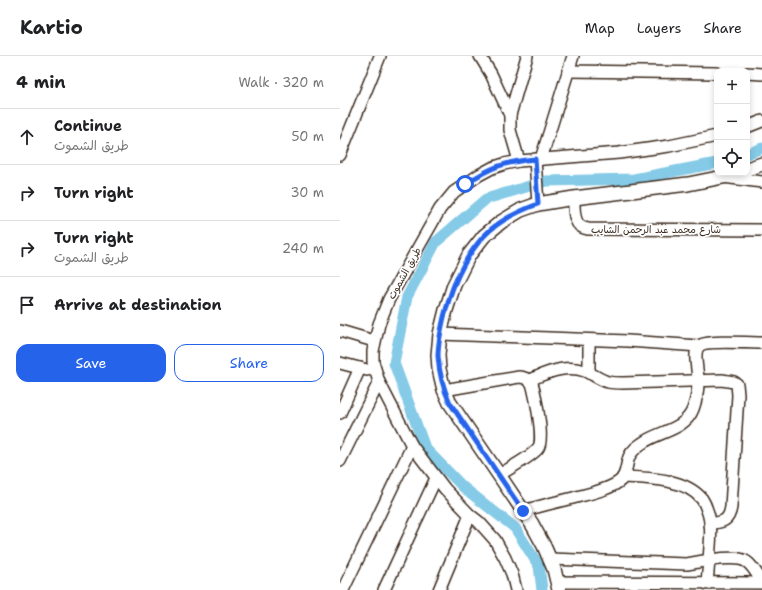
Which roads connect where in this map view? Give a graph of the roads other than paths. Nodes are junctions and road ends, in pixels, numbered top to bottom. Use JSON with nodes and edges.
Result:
{"nodes":[{"id":1,"x":380,"y":56,"type":"edge"},
{"id":2,"x":480,"y":56,"type":"edge"},
{"id":3,"x":527,"y":56,"type":"edge"},
{"id":4,"x":573,"y":56,"type":"edge"},
{"id":5,"x":568,"y":71,"type":"junction"},
{"id":6,"x":714,"y":73,"type":"edge"},
{"id":7,"x":750,"y":73,"type":"edge"},
{"id":8,"x":762,"y":74,"type":"edge"},
{"id":9,"x":510,"y":115,"type":"junction"},
{"id":10,"x":762,"y":121,"type":"edge"},
{"id":11,"x":750,"y":126,"type":"edge"},
{"id":12,"x":714,"y":137,"type":"edge"},
{"id":13,"x":340,"y":155,"type":"edge"},
{"id":14,"x":518,"y":161,"type":"junction"},
{"id":15,"x":537,"y":163,"type":"junction"},
{"id":16,"x":762,"y":164,"type":"edge"},
{"id":17,"x":750,"y":168,"type":"edge"},
{"id":18,"x":724,"y":176,"type":"edge"},
{"id":19,"x":734,"y":176,"type":"edge"},
{"id":20,"x":762,"y":182,"type":"edge"},
{"id":21,"x":574,"y":198,"type":"junction"},
{"id":22,"x":538,"y":204,"type":"junction"},
{"id":23,"x":762,"y":230,"type":"edge"},
{"id":24,"x":340,"y":331,"type":"edge"},
{"id":25,"x":440,"y":334,"type":"junction"},
{"id":26,"x":589,"y":340,"type":"junction"},
{"id":27,"x":374,"y":341,"type":"junction"},
{"id":28,"x":762,"y":343,"type":"edge"},
{"id":29,"x":699,"y":346,"type":"junction"},
{"id":30,"x":340,"y":363,"type":"edge"},
{"id":31,"x":360,"y":368,"type":"junction"},
{"id":32,"x":589,"y":373,"type":"junction"},
{"id":33,"x":377,"y":377,"type":"junction"},
{"id":34,"x":529,"y":380,"type":"junction"},
{"id":35,"x":698,"y":381,"type":"junction"},
{"id":36,"x":444,"y":390,"type":"junction"},
{"id":37,"x":340,"y":413,"type":"edge"},
{"id":38,"x":412,"y":446,"type":"junction"},
{"id":39,"x":340,"y":461,"type":"edge"},
{"id":40,"x":499,"y":474,"type":"junction"},
{"id":41,"x":623,"y":477,"type":"junction"},
{"id":42,"x":436,"y":478,"type":"junction"},
{"id":43,"x":523,"y":511,"type":"junction"},
{"id":44,"x":470,"y":515,"type":"junction"},
{"id":45,"x":710,"y":524,"type":"junction"},
{"id":46,"x":550,"y":559,"type":"junction"},
{"id":47,"x":709,"y":560,"type":"junction"},
{"id":48,"x":762,"y":583,"type":"edge"},
{"id":49,"x":707,"y":584,"type":"junction"},
{"id":50,"x":558,"y":586,"type":"edge"},
{"id":51,"x":343,"y":590,"type":"edge"},
{"id":52,"x":384,"y":590,"type":"edge"},
{"id":53,"x":439,"y":590,"type":"edge"},
{"id":54,"x":516,"y":590,"type":"edge"}],
"edges":[{"from":1,"to":13,"type":"street"},
{"from":2,"to":9,"type":"street"},
{"from":3,"to":9,"type":"street"},
{"from":4,"to":5,"type":"street"},
{"from":5,"to":6,"type":"street"},
{"from":5,"to":15,"type":"street"},
{"from":7,"to":8,"type":"street"},
{"from":9,"to":14,"type":"street"},
{"from":10,"to":11,"type":"street"},
{"from":12,"to":15,"type":"street","name":"طريق الشموت"},
{"from":14,"to":15,"type":"street","name":"طريق الشموت"},
{"from":14,"to":27,"type":"street","name":"طريق الشموت"},
{"from":15,"to":22,"type":"street"},
{"from":16,"to":17,"type":"street"},
{"from":18,"to":21,"type":"street"},
{"from":19,"to":20,"type":"street"},
{"from":21,"to":22,"type":"street"},
{"from":21,"to":23,"type":"street","name":"شارع محمد عبد الرحمن الشايب"},
{"from":22,"to":25,"type":"street"},
{"from":24,"to":27,"type":"street"},
{"from":25,"to":26,"type":"street"},
{"from":25,"to":36,"type":"street"},
{"from":26,"to":29,"type":"street"},
{"from":26,"to":32,"type":"street"},
{"from":27,"to":33,"type":"street","name":"طريق الشموت"},
{"from":28,"to":29,"type":"street"},
{"from":29,"to":35,"type":"street"},
{"from":30,"to":31,"type":"street"},
{"from":31,"to":33,"type":"street"},
{"from":31,"to":37,"type":"street"},
{"from":32,"to":34,"type":"street"},
{"from":32,"to":35,"type":"street"},
{"from":33,"to":38,"type":"street","name":"طريق الشموت"},
{"from":33,"to":39,"type":"street"},
{"from":34,"to":36,"type":"street"},
{"from":34,"to":40,"type":"street"},
{"from":35,"to":41,"type":"street"},
{"from":35,"to":45,"type":"street"},
{"from":36,"to":40,"type":"street"},
{"from":38,"to":42,"type":"street","name":"طريق الشموت"},
{"from":38,"to":51,"type":"street"},
{"from":40,"to":43,"type":"street"},
{"from":41,"to":43,"type":"street"},
{"from":41,"to":45,"type":"street"},
{"from":42,"to":44,"type":"street","name":"طريق الشموت"},
{"from":42,"to":52,"type":"street"},
{"from":43,"to":46,"type":"street"},
{"from":44,"to":53,"type":"street"},
{"from":44,"to":54,"type":"street","name":"طريق الشموت"},
{"from":45,"to":47,"type":"street"},
{"from":46,"to":47,"type":"street"},
{"from":46,"to":50,"type":"street"},
{"from":47,"to":48,"type":"street"},
{"from":47,"to":49,"type":"street"},
{"from":48,"to":49,"type":"street"},
{"from":49,"to":50,"type":"street"}]}
